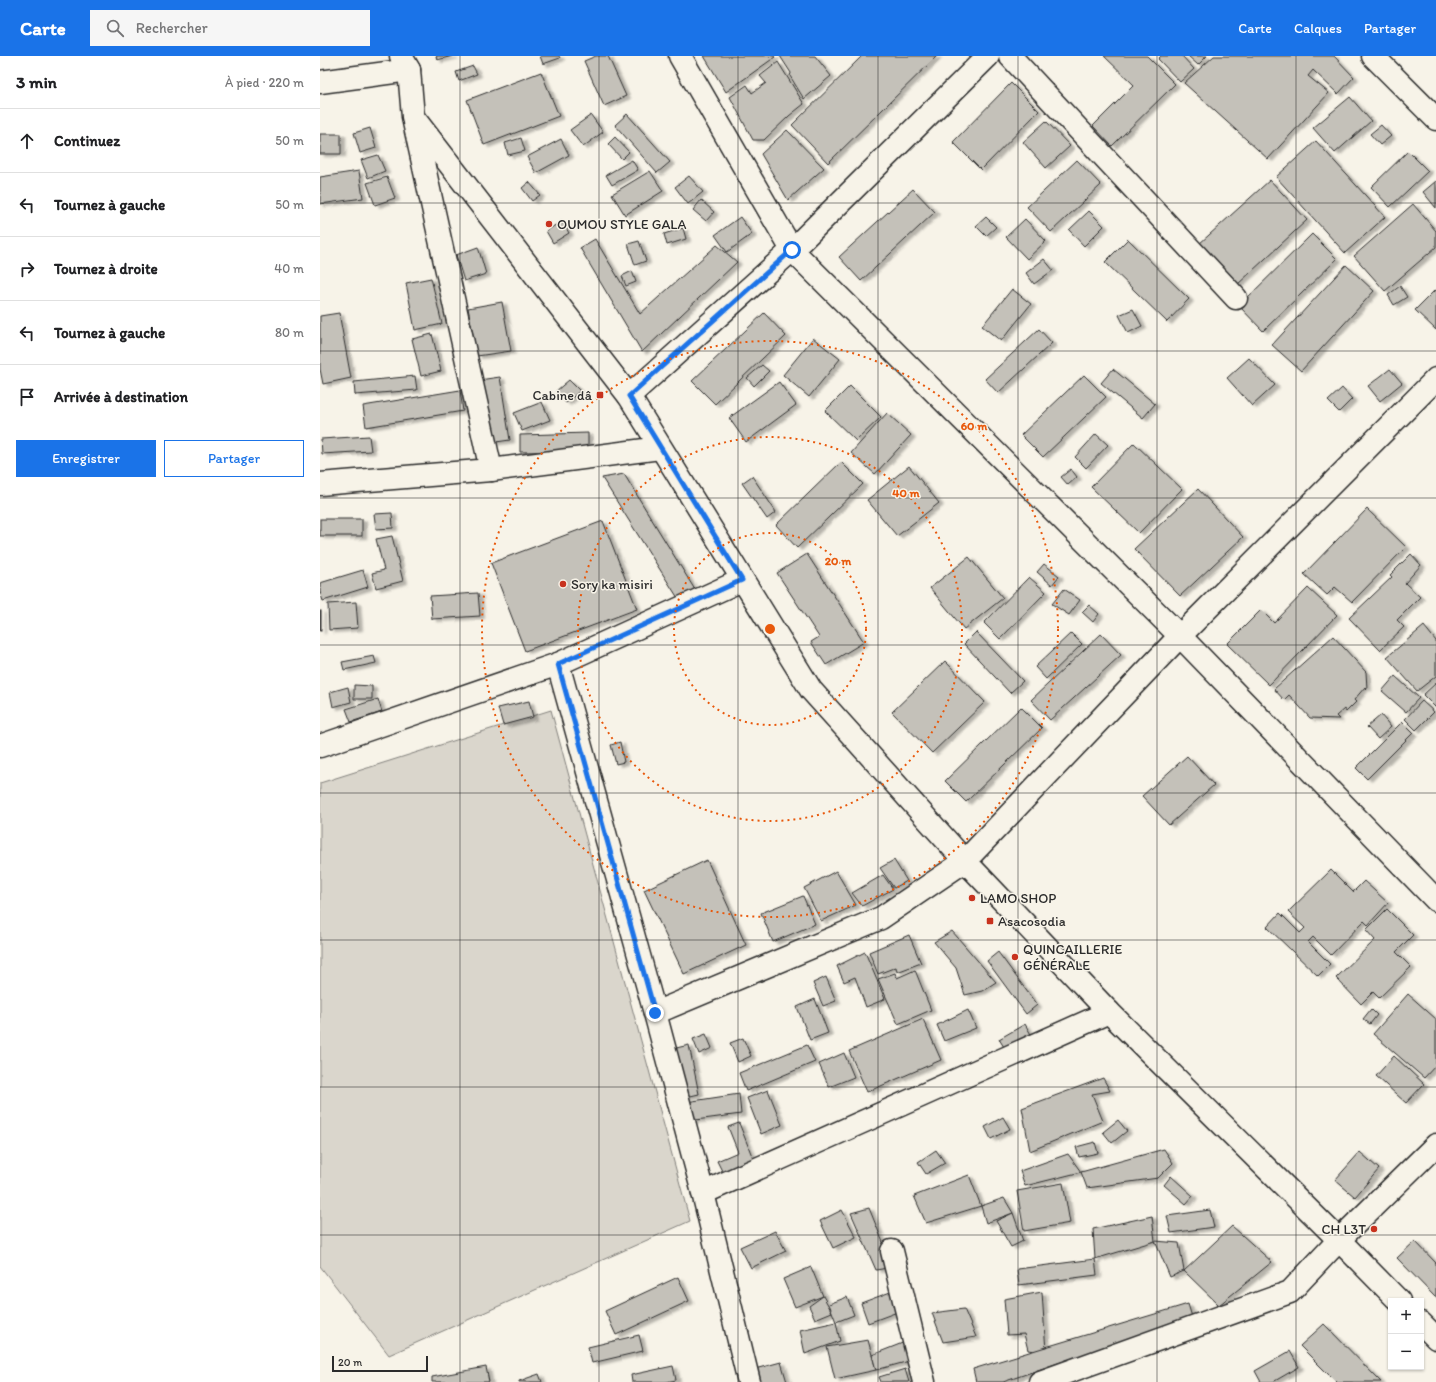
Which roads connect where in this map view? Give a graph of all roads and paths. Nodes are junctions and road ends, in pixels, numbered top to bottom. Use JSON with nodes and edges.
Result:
{"nodes":[{"id":1,"x":680,"y":56,"type":"edge"},
{"id":2,"x":988,"y":56,"type":"edge"},
{"id":3,"x":1010,"y":56,"type":"edge"},
{"id":4,"x":1373,"y":56,"type":"edge"},
{"id":5,"x":405,"y":63,"type":"edge"},
{"id":6,"x":320,"y":82,"type":"edge"},
{"id":7,"x":413,"y":116,"type":"junction"},
{"id":8,"x":1436,"y":119,"type":"edge"},
{"id":9,"x":792,"y":250,"type":"junction"},
{"id":10,"x":1236,"y":298,"type":"dead end"},
{"id":11,"x":1436,"y":379,"type":"edge"},
{"id":12,"x":629,"y":396,"type":"junction"},
{"id":13,"x":660,"y":448,"type":"junction"},
{"id":14,"x":492,"y":470,"type":"junction"},
{"id":15,"x":320,"y":484,"type":"edge"},
{"id":16,"x":742,"y":580,"type":"junction"},
{"id":17,"x":1180,"y":636,"type":"junction"},
{"id":18,"x":558,"y":664,"type":"junction"},
{"id":19,"x":320,"y":746,"type":"edge"},
{"id":20,"x":965,"y":860,"type":"junction"},
{"id":21,"x":1436,"y":900,"type":"edge"},
{"id":22,"x":1109,"y":1012,"type":"junction"},
{"id":23,"x":655,"y":1013,"type":"junction"},
{"id":24,"x":1436,"y":1145,"type":"edge"},
{"id":25,"x":703,"y":1193,"type":"junction"},
{"id":26,"x":1339,"y":1240,"type":"junction"},
{"id":27,"x":892,"y":1251,"type":"dead end"},
{"id":28,"x":1396,"y":1298,"type":"edge"},
{"id":29,"x":1424,"y":1326,"type":"edge"},
{"id":30,"x":1436,"y":1338,"type":"edge"},
{"id":31,"x":749,"y":1382,"type":"edge"},
{"id":32,"x":924,"y":1382,"type":"edge"},
{"id":33,"x":1040,"y":1382,"type":"edge"}],
"edges":[{"from":1,"to":9,"type":"street"},
{"from":2,"to":9,"type":"street"},
{"from":3,"to":10,"type":"street"},
{"from":4,"to":8,"type":"street"},
{"from":5,"to":6,"type":"street"},
{"from":5,"to":7,"type":"street"},
{"from":7,"to":12,"type":"street"},
{"from":7,"to":14,"type":"street"},
{"from":9,"to":12,"type":"street"},
{"from":9,"to":17,"type":"street"},
{"from":11,"to":17,"type":"street"},
{"from":12,"to":13,"type":"street"},
{"from":13,"to":14,"type":"street"},
{"from":13,"to":16,"type":"street"},
{"from":14,"to":15,"type":"street"},
{"from":16,"to":18,"type":"street"},
{"from":16,"to":20,"type":"street"},
{"from":17,"to":20,"type":"street"},
{"from":17,"to":21,"type":"street"},
{"from":18,"to":19,"type":"street"},
{"from":18,"to":23,"type":"street"},
{"from":20,"to":22,"type":"street"},
{"from":20,"to":23,"type":"street"},
{"from":22,"to":25,"type":"street"},
{"from":22,"to":26,"type":"street"},
{"from":23,"to":25,"type":"street"},
{"from":24,"to":26,"type":"street"},
{"from":25,"to":31,"type":"street"},
{"from":26,"to":28,"type":"street"},
{"from":26,"to":33,"type":"street"},
{"from":27,"to":32,"type":"street"},
{"from":29,"to":30,"type":"street"}]}
